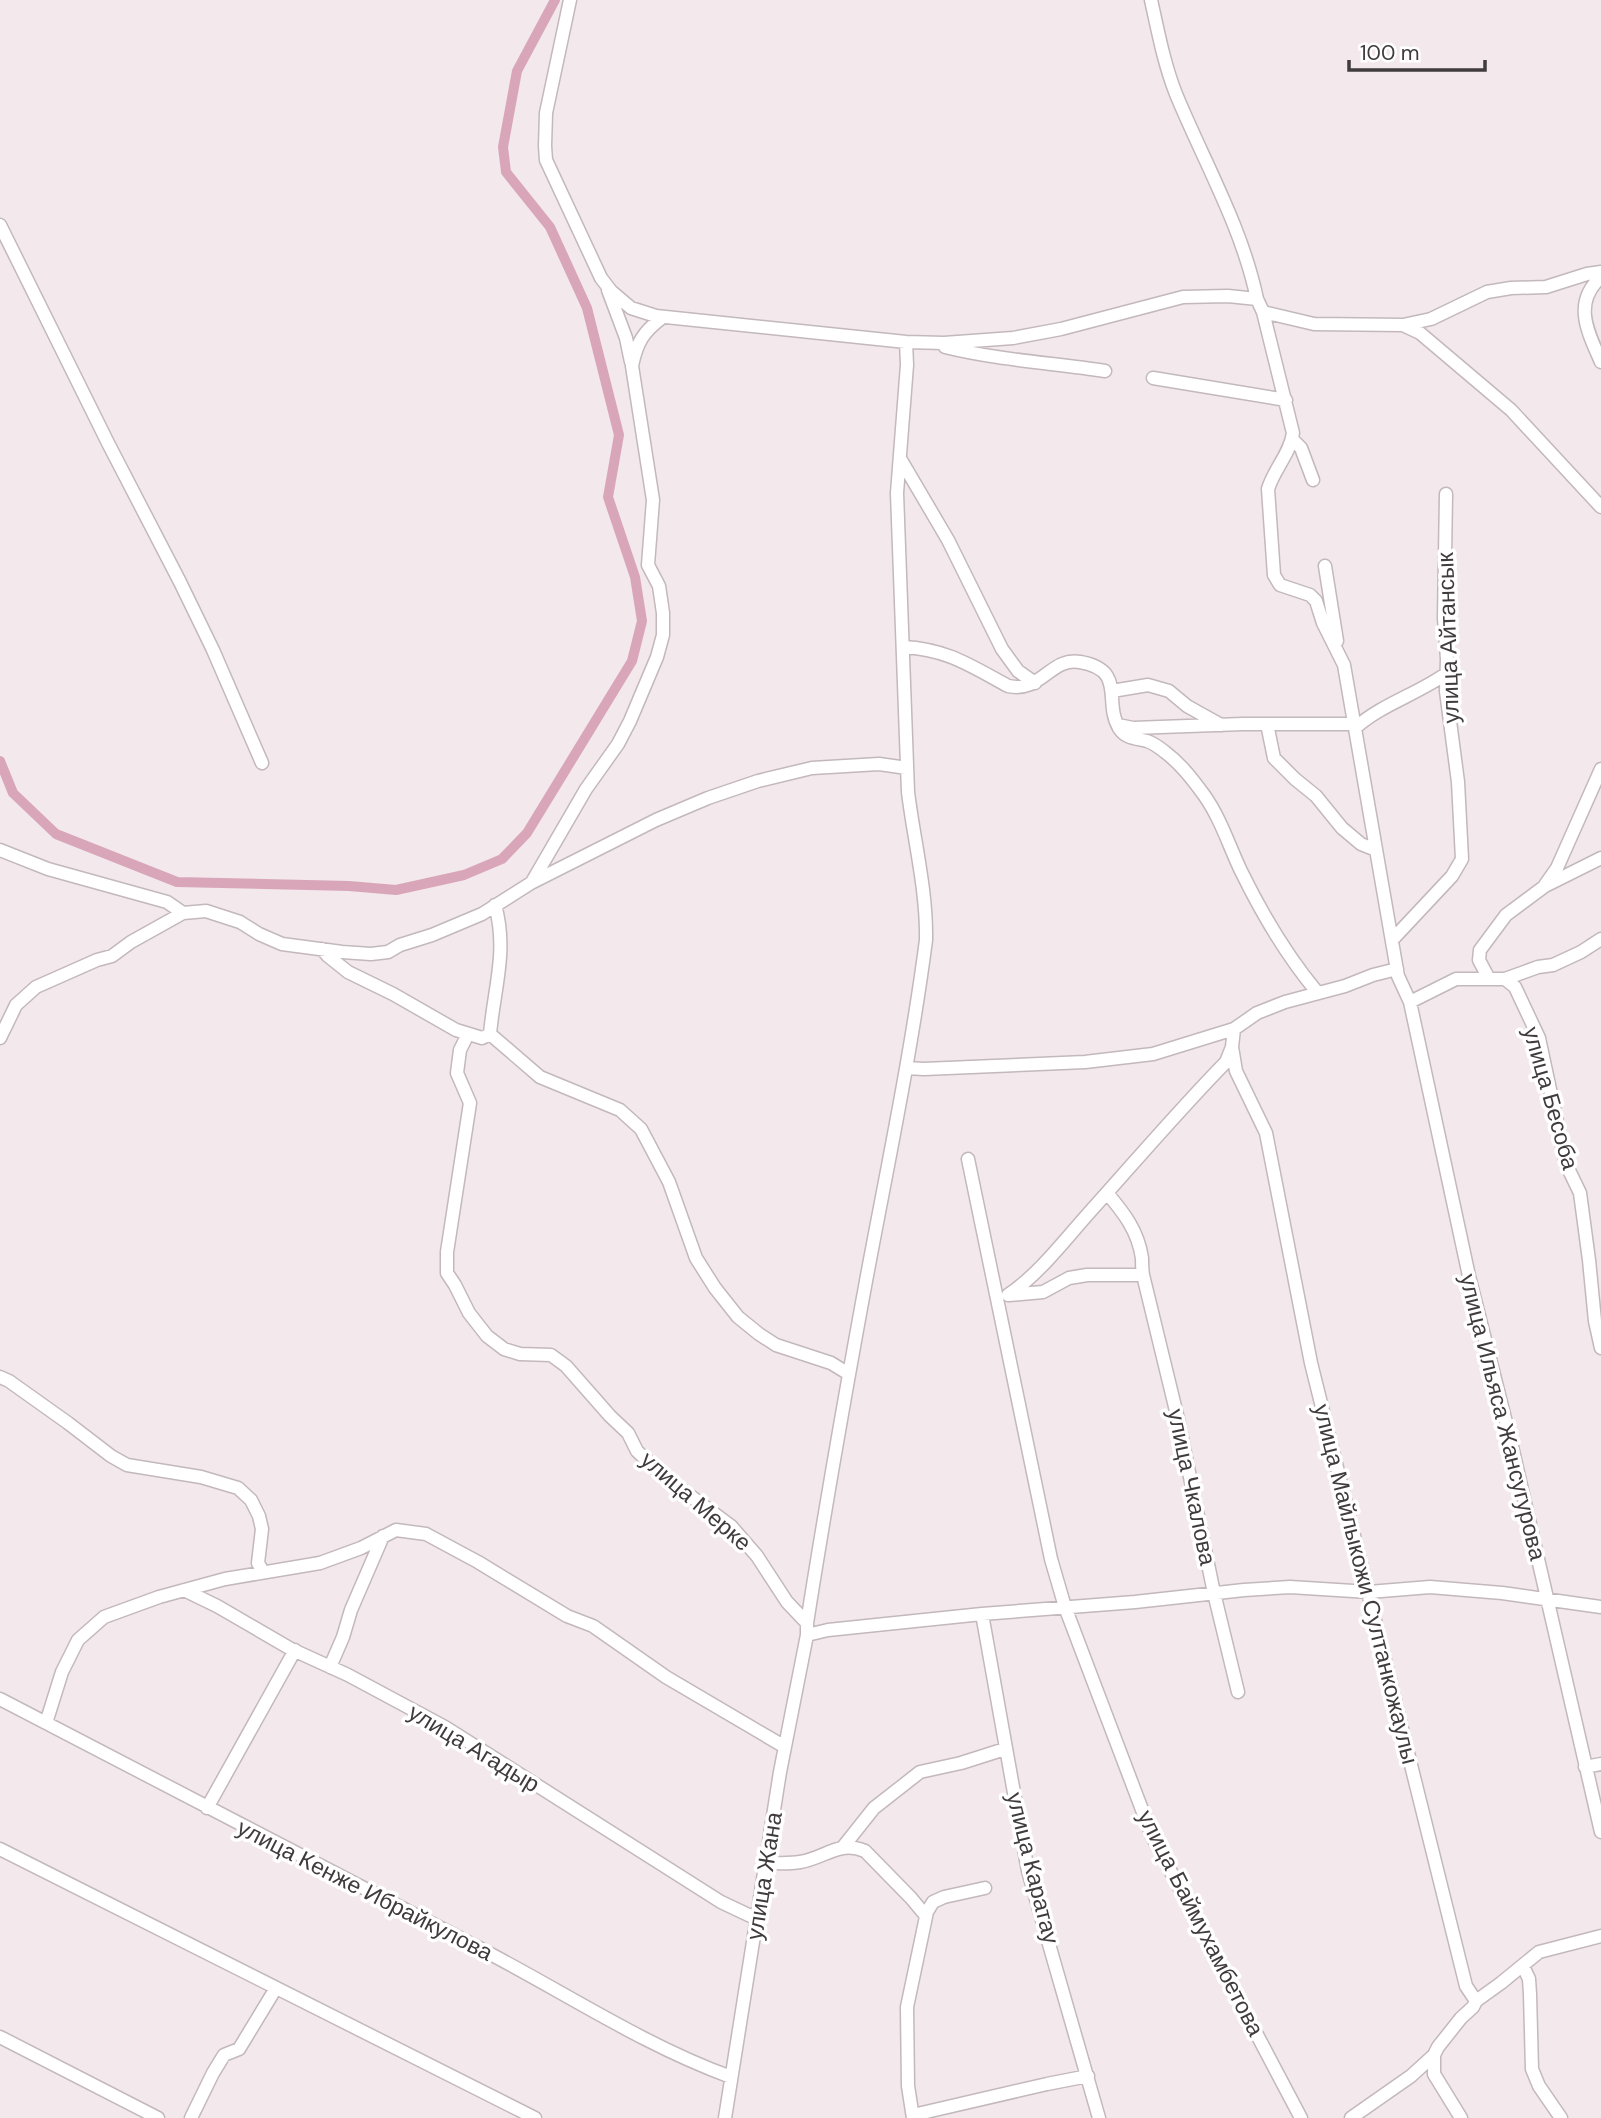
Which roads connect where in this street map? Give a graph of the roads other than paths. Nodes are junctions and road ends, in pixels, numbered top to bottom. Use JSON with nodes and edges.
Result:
{"nodes":[{"id":1,"x":570,"y":0,"type":"edge"},
{"id":2,"x":1151,"y":0,"type":"edge"},
{"id":3,"x":0,"y":225,"type":"edge"},
{"id":4,"x":1601,"y":275,"type":"edge"},
{"id":5,"x":606,"y":285,"type":"junction"},
{"id":6,"x":1257,"y":299,"type":"junction"},
{"id":7,"x":1263,"y":312,"type":"junction"},
{"id":8,"x":663,"y":317,"type":"junction"},
{"id":9,"x":1403,"y":325,"type":"junction"},
{"id":10,"x":906,"y":342,"type":"junction"},
{"id":11,"x":928,"y":343,"type":"junction"},
{"id":12,"x":1601,"y":362,"type":"edge"},
{"id":13,"x":632,"y":366,"type":"junction"},
{"id":14,"x":1105,"y":371,"type":"dead end"},
{"id":15,"x":1153,"y":378,"type":"dead end"},
{"id":16,"x":1286,"y":400,"type":"junction"},
{"id":17,"x":1292,"y":439,"type":"junction"},
{"id":18,"x":900,"y":459,"type":"junction"},
{"id":19,"x":1313,"y":480,"type":"dead end"},
{"id":20,"x":1446,"y":494,"type":"dead end"},
{"id":21,"x":1601,"y":508,"type":"edge"},
{"id":22,"x":1325,"y":566,"type":"dead end"},
{"id":23,"x":903,"y":647,"type":"junction"},
{"id":24,"x":1339,"y":655,"type":"junction"},
{"id":25,"x":1447,"y":673,"type":"junction"},
{"id":26,"x":1035,"y":682,"type":"junction"},
{"id":27,"x":1112,"y":691,"type":"junction"},
{"id":28,"x":1267,"y":723,"type":"junction"},
{"id":29,"x":1118,"y":725,"type":"junction"},
{"id":30,"x":1222,"y":725,"type":"junction"},
{"id":31,"x":1355,"y":726,"type":"junction"},
{"id":32,"x":262,"y":763,"type":"dead end"},
{"id":33,"x":907,"y":768,"type":"junction"},
{"id":34,"x":1601,"y":769,"type":"edge"},
{"id":35,"x":0,"y":850,"type":"edge"},
{"id":36,"x":1376,"y":850,"type":"junction"},
{"id":37,"x":1601,"y":858,"type":"edge"},
{"id":38,"x":531,"y":883,"type":"junction"},
{"id":39,"x":1545,"y":886,"type":"junction"},
{"id":40,"x":495,"y":905,"type":"junction"},
{"id":41,"x":183,"y":913,"type":"junction"},
{"id":42,"x":1393,"y":939,"type":"junction"},
{"id":43,"x":1601,"y":939,"type":"edge"},
{"id":44,"x":322,"y":949,"type":"junction"},
{"id":45,"x":1397,"y":969,"type":"junction"},
{"id":46,"x":1489,"y":979,"type":"junction"},
{"id":47,"x":1505,"y":979,"type":"junction"},
{"id":48,"x":1317,"y":992,"type":"junction"},
{"id":49,"x":1410,"y":1002,"type":"junction"},
{"id":50,"x":1234,"y":1030,"type":"junction"},
{"id":51,"x":468,"y":1034,"type":"junction"},
{"id":52,"x":490,"y":1034,"type":"junction"},
{"id":53,"x":0,"y":1038,"type":"edge"},
{"id":54,"x":1232,"y":1047,"type":"junction"},
{"id":55,"x":906,"y":1068,"type":"junction"},
{"id":56,"x":968,"y":1159,"type":"dead end"},
{"id":57,"x":1107,"y":1193,"type":"junction"},
{"id":58,"x":1144,"y":1278,"type":"junction"},
{"id":59,"x":1003,"y":1297,"type":"junction"},
{"id":60,"x":1601,"y":1348,"type":"edge"},
{"id":61,"x":849,"y":1374,"type":"junction"},
{"id":62,"x":0,"y":1377,"type":"edge"},
{"id":63,"x":383,"y":1536,"type":"junction"},
{"id":64,"x":263,"y":1572,"type":"junction"},
{"id":65,"x":184,"y":1590,"type":"junction"},
{"id":66,"x":1369,"y":1592,"type":"junction"},
{"id":67,"x":1214,"y":1593,"type":"junction"},
{"id":68,"x":1547,"y":1599,"type":"junction"},
{"id":69,"x":1065,"y":1607,"type":"junction"},
{"id":70,"x":1601,"y":1607,"type":"edge"},
{"id":71,"x":982,"y":1614,"type":"junction"},
{"id":72,"x":807,"y":1629,"type":"junction"},
{"id":73,"x":295,"y":1650,"type":"junction"},
{"id":74,"x":330,"y":1667,"type":"junction"},
{"id":75,"x":1238,"y":1692,"type":"dead end"},
{"id":76,"x":0,"y":1699,"type":"edge"},
{"id":77,"x":46,"y":1723,"type":"junction"},
{"id":78,"x":785,"y":1747,"type":"junction"},
{"id":79,"x":1005,"y":1749,"type":"junction"},
{"id":80,"x":1601,"y":1764,"type":"edge"},
{"id":81,"x":1586,"y":1767,"type":"junction"},
{"id":82,"x":207,"y":1808,"type":"junction"},
{"id":83,"x":1601,"y":1832,"type":"edge"},
{"id":84,"x":843,"y":1847,"type":"junction"},
{"id":85,"x":0,"y":1849,"type":"edge"},
{"id":86,"x":766,"y":1863,"type":"junction"},
{"id":87,"x":985,"y":1888,"type":"dead end"},
{"id":88,"x":926,"y":1916,"type":"junction"},
{"id":89,"x":757,"y":1919,"type":"junction"},
{"id":90,"x":1601,"y":1936,"type":"edge"},
{"id":91,"x":1523,"y":1966,"type":"junction"},
{"id":92,"x":276,"y":1988,"type":"junction"},
{"id":93,"x":1476,"y":2001,"type":"junction"},
{"id":94,"x":0,"y":2037,"type":"edge"},
{"id":95,"x":1434,"y":2055,"type":"junction"},
{"id":96,"x":1088,"y":2076,"type":"junction"},
{"id":97,"x":731,"y":2077,"type":"junction"},
{"id":98,"x":913,"y":2116,"type":"edge"},
{"id":99,"x":159,"y":2118,"type":"edge"},
{"id":100,"x":191,"y":2118,"type":"edge"},
{"id":101,"x":535,"y":2118,"type":"edge"},
{"id":102,"x":725,"y":2118,"type":"edge"},
{"id":103,"x":1099,"y":2118,"type":"edge"},
{"id":104,"x":1301,"y":2118,"type":"edge"},
{"id":105,"x":1351,"y":2118,"type":"edge"},
{"id":106,"x":1461,"y":2118,"type":"edge"},
{"id":107,"x":1561,"y":2118,"type":"edge"}],
"edges":[{"from":1,"to":5,"type":"street"},
{"from":2,"to":6,"type":"street"},
{"from":3,"to":32,"type":"street"},
{"from":4,"to":9,"type":"street"},
{"from":4,"to":12,"type":"street"},
{"from":5,"to":8,"type":"street"},
{"from":5,"to":13,"type":"street"},
{"from":6,"to":7,"type":"street"},
{"from":6,"to":11,"type":"street"},
{"from":7,"to":9,"type":"street"},
{"from":7,"to":16,"type":"street"},
{"from":8,"to":10,"type":"street"},
{"from":8,"to":13,"type":"street"},
{"from":9,"to":21,"type":"street"},
{"from":10,"to":11,"type":"street"},
{"from":10,"to":18,"type":"street","name":"улица Жана"},
{"from":11,"to":14,"type":"street"},
{"from":13,"to":38,"type":"street"},
{"from":15,"to":16,"type":"street"},
{"from":16,"to":17,"type":"street"},
{"from":17,"to":19,"type":"street"},
{"from":17,"to":24,"type":"street"},
{"from":18,"to":23,"type":"street","name":"улица Жана"},
{"from":18,"to":26,"type":"street"},
{"from":20,"to":25,"type":"street","name":"улица Айтансык"},
{"from":22,"to":24,"type":"street"},
{"from":23,"to":26,"type":"street"},
{"from":23,"to":33,"type":"street","name":"улица Жана"},
{"from":24,"to":31,"type":"street","name":"улица Ильяса Жансугурова"},
{"from":25,"to":31,"type":"street"},
{"from":25,"to":42,"type":"street","name":"улица Айтансык"},
{"from":26,"to":27,"type":"street"},
{"from":27,"to":29,"type":"street"},
{"from":27,"to":30,"type":"street"},
{"from":28,"to":30,"type":"street"},
{"from":28,"to":31,"type":"street"},
{"from":28,"to":36,"type":"street"},
{"from":29,"to":30,"type":"street"},
{"from":29,"to":48,"type":"street"},
{"from":31,"to":36,"type":"street","name":"улица Ильяса Жансугурова"},
{"from":33,"to":38,"type":"street"},
{"from":33,"to":55,"type":"street","name":"улица Жана"},
{"from":34,"to":39,"type":"street"},
{"from":35,"to":41,"type":"street"},
{"from":36,"to":42,"type":"street","name":"улица Ильяса Жансугурова"},
{"from":37,"to":39,"type":"street"},
{"from":38,"to":40,"type":"street"},
{"from":39,"to":46,"type":"street"},
{"from":40,"to":44,"type":"street"},
{"from":40,"to":52,"type":"street"},
{"from":41,"to":44,"type":"street"},
{"from":41,"to":53,"type":"street"},
{"from":42,"to":45,"type":"street","name":"улица Ильяса Жансугурова"},
{"from":43,"to":47,"type":"street"},
{"from":44,"to":51,"type":"street"},
{"from":45,"to":48,"type":"street"},
{"from":45,"to":49,"type":"street","name":"улица Ильяса Жансугурова"},
{"from":46,"to":47,"type":"street"},
{"from":46,"to":49,"type":"street"},
{"from":47,"to":60,"type":"street","name":"улица Бесоба"},
{"from":48,"to":50,"type":"street"},
{"from":49,"to":68,"type":"street","name":"улица Ильяса Жансугурова"},
{"from":50,"to":54,"type":"street","name":"улица Майлыкожи Султанкожаулы"},
{"from":50,"to":55,"type":"street"},
{"from":51,"to":52,"type":"street"},
{"from":51,"to":72,"type":"street","name":"улица Мерке"},
{"from":52,"to":61,"type":"street"},
{"from":54,"to":57,"type":"street"},
{"from":54,"to":66,"type":"street","name":"улица Майлыкожи Султанкожаулы"},
{"from":55,"to":61,"type":"street","name":"улица Жана"},
{"from":56,"to":59,"type":"street","name":"улица Баймухамбетова"},
{"from":57,"to":58,"type":"street","name":"улица Чкалова"},
{"from":57,"to":59,"type":"street"},
{"from":58,"to":59,"type":"street"},
{"from":58,"to":67,"type":"street","name":"улица Чкалова"},
{"from":59,"to":69,"type":"street","name":"улица Баймухамбетова"},
{"from":61,"to":72,"type":"street","name":"улица Жана"},
{"from":62,"to":64,"type":"street"},
{"from":63,"to":64,"type":"street"},
{"from":63,"to":74,"type":"street"},
{"from":63,"to":78,"type":"street"},
{"from":64,"to":65,"type":"street"},
{"from":65,"to":73,"type":"street","name":"улица Агадыр"},
{"from":65,"to":77,"type":"street"},
{"from":66,"to":67,"type":"street"},
{"from":66,"to":68,"type":"street"},
{"from":66,"to":93,"type":"street","name":"улица Майлыкожи Султанкожаулы"},
{"from":67,"to":69,"type":"street"},
{"from":67,"to":75,"type":"street","name":"улица Чкалова"},
{"from":68,"to":70,"type":"street"},
{"from":68,"to":81,"type":"street","name":"улица Ильяса Жансугурова"},
{"from":69,"to":71,"type":"street"},
{"from":69,"to":104,"type":"street","name":"улица Баймухамбетова"},
{"from":71,"to":72,"type":"street"},
{"from":71,"to":79,"type":"street","name":"улица Каратау"},
{"from":72,"to":78,"type":"street","name":"улица Жана"},
{"from":73,"to":74,"type":"street","name":"улица Агадыр"},
{"from":73,"to":82,"type":"street"},
{"from":74,"to":89,"type":"street","name":"улица Агадыр"},
{"from":76,"to":77,"type":"street","name":"улица Кенже Ибрайкулова"},
{"from":77,"to":82,"type":"street","name":"улица Кенже Ибрайкулова"},
{"from":78,"to":86,"type":"street","name":"улица Жана"},
{"from":79,"to":84,"type":"street"},
{"from":79,"to":96,"type":"street","name":"улица Каратау"},
{"from":80,"to":81,"type":"street"},
{"from":81,"to":83,"type":"street","name":"улица Ильяса Жансугурова"},
{"from":82,"to":97,"type":"street","name":"улица Кенже Ибрайкулова"},
{"from":84,"to":86,"type":"street"},
{"from":84,"to":88,"type":"street"},
{"from":85,"to":92,"type":"street"},
{"from":86,"to":89,"type":"street","name":"улица Жана"},
{"from":87,"to":88,"type":"street"},
{"from":88,"to":98,"type":"street"},
{"from":89,"to":97,"type":"street","name":"улица Жана"},
{"from":90,"to":91,"type":"street"},
{"from":91,"to":93,"type":"street"},
{"from":91,"to":107,"type":"street"},
{"from":92,"to":100,"type":"street"},
{"from":92,"to":101,"type":"street"},
{"from":93,"to":95,"type":"street"},
{"from":94,"to":99,"type":"street"},
{"from":95,"to":105,"type":"street"},
{"from":95,"to":106,"type":"street"},
{"from":96,"to":98,"type":"street"},
{"from":96,"to":103,"type":"street","name":"улица Каратау"},
{"from":97,"to":102,"type":"street","name":"улица Жана"}]}
